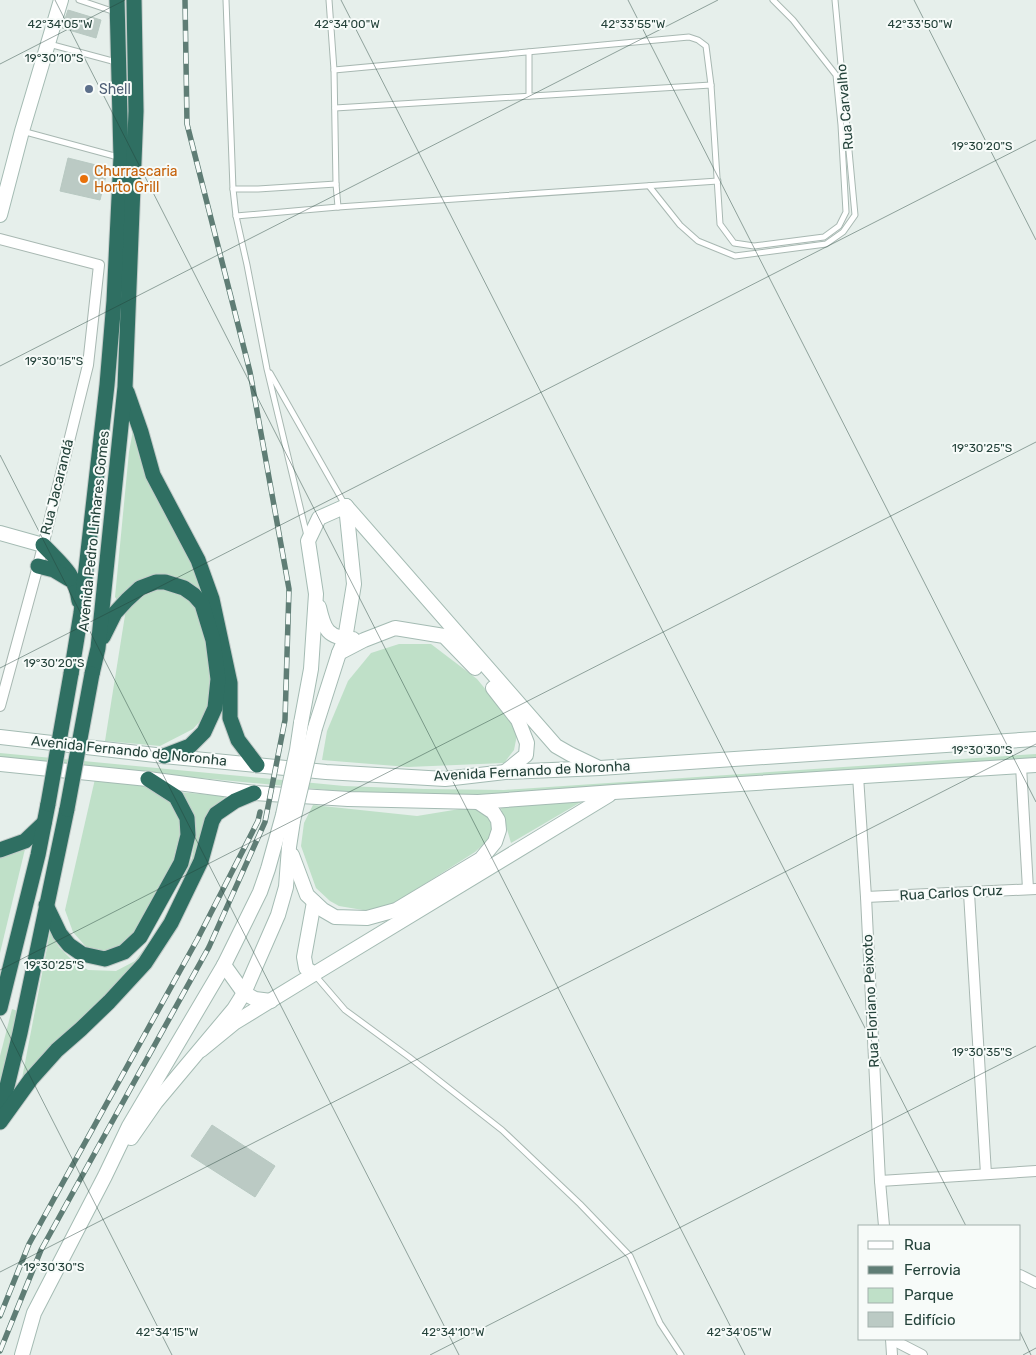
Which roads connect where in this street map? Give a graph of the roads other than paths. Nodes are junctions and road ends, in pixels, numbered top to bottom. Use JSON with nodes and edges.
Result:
{"nodes":[{"id":1,"x":61,"y":0,"type":"edge"},
{"id":2,"x":79,"y":0,"type":"edge"},
{"id":3,"x":134,"y":0,"type":"edge"},
{"id":4,"x":226,"y":0,"type":"edge"},
{"id":5,"x":329,"y":0,"type":"edge"},
{"id":6,"x":773,"y":0,"type":"edge"},
{"id":7,"x":835,"y":0,"type":"edge"},
{"id":8,"x":118,"y":6,"type":"edge"},
{"id":9,"x":48,"y":43,"type":"junction"},
{"id":10,"x":529,"y":52,"type":"junction"},
{"id":11,"x":119,"y":63,"type":"junction"},
{"id":12,"x":334,"y":70,"type":"junction"},
{"id":13,"x":711,"y":85,"type":"junction"},
{"id":14,"x":529,"y":96,"type":"junction"},
{"id":15,"x":335,"y":108,"type":"junction"},
{"id":16,"x":22,"y":132,"type":"junction"},
{"id":17,"x":121,"y":157,"type":"junction"},
{"id":18,"x":718,"y":181,"type":"junction"},
{"id":19,"x":336,"y":184,"type":"junction"},
{"id":20,"x":649,"y":186,"type":"junction"},
{"id":21,"x":233,"y":190,"type":"junction"},
{"id":22,"x":338,"y":207,"type":"junction"},
{"id":23,"x":0,"y":215,"type":"edge"},
{"id":24,"x":236,"y":216,"type":"junction"},
{"id":25,"x":0,"y":239,"type":"edge"},
{"id":26,"x":267,"y":369,"type":"junction"},
{"id":27,"x":125,"y":387,"type":"junction"},
{"id":28,"x":346,"y":506,"type":"junction"},
{"id":29,"x":0,"y":533,"type":"edge"},
{"id":30,"x":308,"y":541,"type":"junction"},
{"id":31,"x":43,"y":545,"type":"junction"},
{"id":32,"x":38,"y":566,"type":"junction"},
{"id":33,"x":77,"y":588,"type":"junction"},
{"id":34,"x":316,"y":594,"type":"junction"},
{"id":35,"x":81,"y":613,"type":"junction"},
{"id":36,"x":345,"y":639,"type":"junction"},
{"id":37,"x":364,"y":640,"type":"junction"},
{"id":38,"x":98,"y":648,"type":"junction"},
{"id":39,"x":340,"y":653,"type":"junction"},
{"id":40,"x":0,"y":706,"type":"edge"},
{"id":41,"x":0,"y":737,"type":"edge"},
{"id":42,"x":1036,"y":739,"type":"edge"},
{"id":43,"x":164,"y":756,"type":"junction"},
{"id":44,"x":0,"y":764,"type":"edge"},
{"id":45,"x":257,"y":765,"type":"junction"},
{"id":46,"x":1036,"y":765,"type":"edge"},
{"id":47,"x":1021,"y":766,"type":"junction"},
{"id":48,"x":600,"y":768,"type":"junction"},
{"id":49,"x":505,"y":772,"type":"junction"},
{"id":50,"x":858,"y":776,"type":"junction"},
{"id":51,"x":148,"y":779,"type":"junction"},
{"id":52,"x":614,"y":792,"type":"junction"},
{"id":53,"x":254,"y":793,"type":"junction"},
{"id":54,"x":478,"y":802,"type":"junction"},
{"id":55,"x":288,"y":818,"type":"junction"},
{"id":56,"x":44,"y":823,"type":"junction"},
{"id":57,"x":289,"y":847,"type":"junction"},
{"id":58,"x":0,"y":850,"type":"edge"},
{"id":59,"x":286,"y":888,"type":"junction"},
{"id":60,"x":1032,"y":889,"type":"edge"},
{"id":61,"x":260,"y":892,"type":"junction"},
{"id":62,"x":969,"y":893,"type":"junction"},
{"id":63,"x":866,"y":897,"type":"junction"},
{"id":64,"x":310,"y":899,"type":"junction"},
{"id":65,"x":46,"y":905,"type":"junction"},
{"id":66,"x":224,"y":965,"type":"junction"},
{"id":67,"x":314,"y":974,"type":"junction"},
{"id":68,"x":244,"y":993,"type":"junction"},
{"id":69,"x":271,"y":1001,"type":"junction"},
{"id":70,"x":0,"y":1008,"type":"edge"},
{"id":71,"x":201,"y":1050,"type":"junction"},
{"id":72,"x":0,"y":1115,"type":"edge"},
{"id":73,"x":0,"y":1122,"type":"edge"},
{"id":74,"x":1036,"y":1171,"type":"edge"},
{"id":75,"x":986,"y":1174,"type":"junction"},
{"id":76,"x":105,"y":1176,"type":"junction"},
{"id":77,"x":880,"y":1181,"type":"junction"},
{"id":78,"x":884,"y":1225,"type":"edge"},
{"id":79,"x":1021,"y":1276,"type":"edge"},
{"id":80,"x":1036,"y":1283,"type":"edge"},
{"id":81,"x":891,"y":1340,"type":"edge"},
{"id":82,"x":893,"y":1340,"type":"edge"},
{"id":83,"x":22,"y":1355,"type":"edge"},
{"id":84,"x":681,"y":1355,"type":"edge"},
{"id":85,"x":892,"y":1355,"type":"edge"},
{"id":86,"x":922,"y":1355,"type":"edge"}],
"edges":[{"from":1,"to":9,"type":"main road"},
{"from":2,"to":8,"type":"lane"},
{"from":3,"to":27,"type":"highway","name":"Avenida Pedro Linhares Gomes"},
{"from":4,"to":21,"type":"lane"},
{"from":5,"to":12,"type":"lane"},
{"from":6,"to":18,"type":"lane"},
{"from":7,"to":20,"type":"lane","name":"Rua Carvalho"},
{"from":8,"to":11,"type":"highway","name":"Avenida Pedro Linhares Gomes"},
{"from":9,"to":11,"type":"lane"},
{"from":9,"to":16,"type":"main road"},
{"from":10,"to":12,"type":"lane"},
{"from":10,"to":13,"type":"lane"},
{"from":10,"to":14,"type":"lane"},
{"from":11,"to":17,"type":"highway","name":"Avenida Pedro Linhares Gomes"},
{"from":12,"to":15,"type":"lane"},
{"from":13,"to":14,"type":"lane"},
{"from":13,"to":18,"type":"lane"},
{"from":14,"to":15,"type":"lane"},
{"from":15,"to":19,"type":"lane"},
{"from":16,"to":17,"type":"lane"},
{"from":16,"to":23,"type":"main road"},
{"from":17,"to":35,"type":"highway","name":"Avenida Pedro Linhares Gomes"},
{"from":18,"to":20,"type":"lane"},
{"from":19,"to":21,"type":"lane"},
{"from":19,"to":22,"type":"lane"},
{"from":20,"to":22,"type":"lane"},
{"from":21,"to":24,"type":"lane"},
{"from":22,"to":24,"type":"lane"},
{"from":24,"to":26,"type":"lane"},
{"from":25,"to":31,"type":"street","name":"Rua Jacarandá"},
{"from":26,"to":28,"type":"lane"},
{"from":26,"to":30,"type":"lane"},
{"from":27,"to":38,"type":"highway","name":"Avenida Pedro Linhares Gomes"},
{"from":27,"to":45,"type":"highway"},
{"from":28,"to":30,"type":"main road"},
{"from":28,"to":36,"type":"main road"},
{"from":28,"to":48,"type":"main road"},
{"from":29,"to":31,"type":"main road"},
{"from":30,"to":34,"type":"main road"},
{"from":31,"to":32,"type":"street","name":"Rua Jacarandá"},
{"from":31,"to":33,"type":"highway"},
{"from":32,"to":33,"type":"highway"},
{"from":32,"to":40,"type":"street","name":"Rua Jacarandá"},
{"from":33,"to":35,"type":"highway"},
{"from":34,"to":36,"type":"main road"},
{"from":34,"to":55,"type":"main road","bridge":true},
{"from":35,"to":56,"type":"highway","name":"Avenida Pedro Linhares Gomes","bridge":true},
{"from":36,"to":37,"type":"main road"},
{"from":36,"to":39,"type":"main road"},
{"from":37,"to":39,"type":"main road"},
{"from":37,"to":49,"type":"main road"},
{"from":38,"to":43,"type":"highway"},
{"from":38,"to":65,"type":"highway","name":"Avenida Pedro Linhares Gomes","bridge":true},
{"from":39,"to":55,"type":"main road","bridge":true},
{"from":41,"to":43,"type":"main road","name":"Avenida Fernando de Noronha"},
{"from":42,"to":48,"type":"main road","name":"Avenida Fernando de Noronha"},
{"from":43,"to":45,"type":"main road","name":"Avenida Fernando de Noronha"},
{"from":44,"to":51,"type":"main road","name":"Avenida Fernando de Noronha"},
{"from":45,"to":49,"type":"main road","name":"Avenida Fernando de Noronha"},
{"from":46,"to":47,"type":"main road","name":"Avenida Fernando de Noronha"},
{"from":47,"to":50,"type":"main road","name":"Avenida Fernando de Noronha"},
{"from":47,"to":60,"type":"street"},
{"from":48,"to":49,"type":"main road","name":"Avenida Fernando de Noronha"},
{"from":50,"to":52,"type":"main road","name":"Avenida Fernando de Noronha"},
{"from":50,"to":63,"type":"street","name":"Rua Floriano Peixoto"},
{"from":51,"to":53,"type":"main road","name":"Avenida Fernando de Noronha"},
{"from":51,"to":65,"type":"highway"},
{"from":52,"to":54,"type":"main road","name":"Avenida Fernando de Noronha"},
{"from":52,"to":67,"type":"main road"},
{"from":53,"to":54,"type":"main road","name":"Avenida Fernando de Noronha"},
{"from":53,"to":73,"type":"highway"},
{"from":54,"to":64,"type":"main road"},
{"from":55,"to":57,"type":"main road"},
{"from":55,"to":61,"type":"main road"},
{"from":56,"to":58,"type":"highway"},
{"from":56,"to":70,"type":"highway","name":"Avenida Pedro Linhares Gomes"},
{"from":57,"to":59,"type":"main road"},
{"from":57,"to":64,"type":"main road"},
{"from":59,"to":61,"type":"main road"},
{"from":59,"to":64,"type":"main road"},
{"from":59,"to":68,"type":"main road"},
{"from":60,"to":62,"type":"street","name":"Rua Carlos Cruz"},
{"from":61,"to":66,"type":"main road"},
{"from":62,"to":63,"type":"street","name":"Rua Carlos Cruz"},
{"from":62,"to":75,"type":"street"},
{"from":63,"to":77,"type":"street","name":"Rua Floriano Peixoto"},
{"from":64,"to":67,"type":"main road"},
{"from":65,"to":72,"type":"highway","name":"Avenida Pedro Linhares Gomes"},
{"from":66,"to":68,"type":"main road"},
{"from":66,"to":76,"type":"main road"},
{"from":67,"to":69,"type":"main road"},
{"from":67,"to":84,"type":"lane"},
{"from":68,"to":69,"type":"main road"},
{"from":68,"to":71,"type":"main road"},
{"from":69,"to":71,"type":"main road"},
{"from":71,"to":76,"type":"main road"},
{"from":74,"to":75,"type":"street"},
{"from":75,"to":77,"type":"street"},
{"from":76,"to":83,"type":"main road"},
{"from":77,"to":78,"type":"street","name":"Rua Floriano Peixoto"},
{"from":79,"to":80,"type":"street"},
{"from":81,"to":85,"type":"street"},
{"from":82,"to":86,"type":"street"}]}
